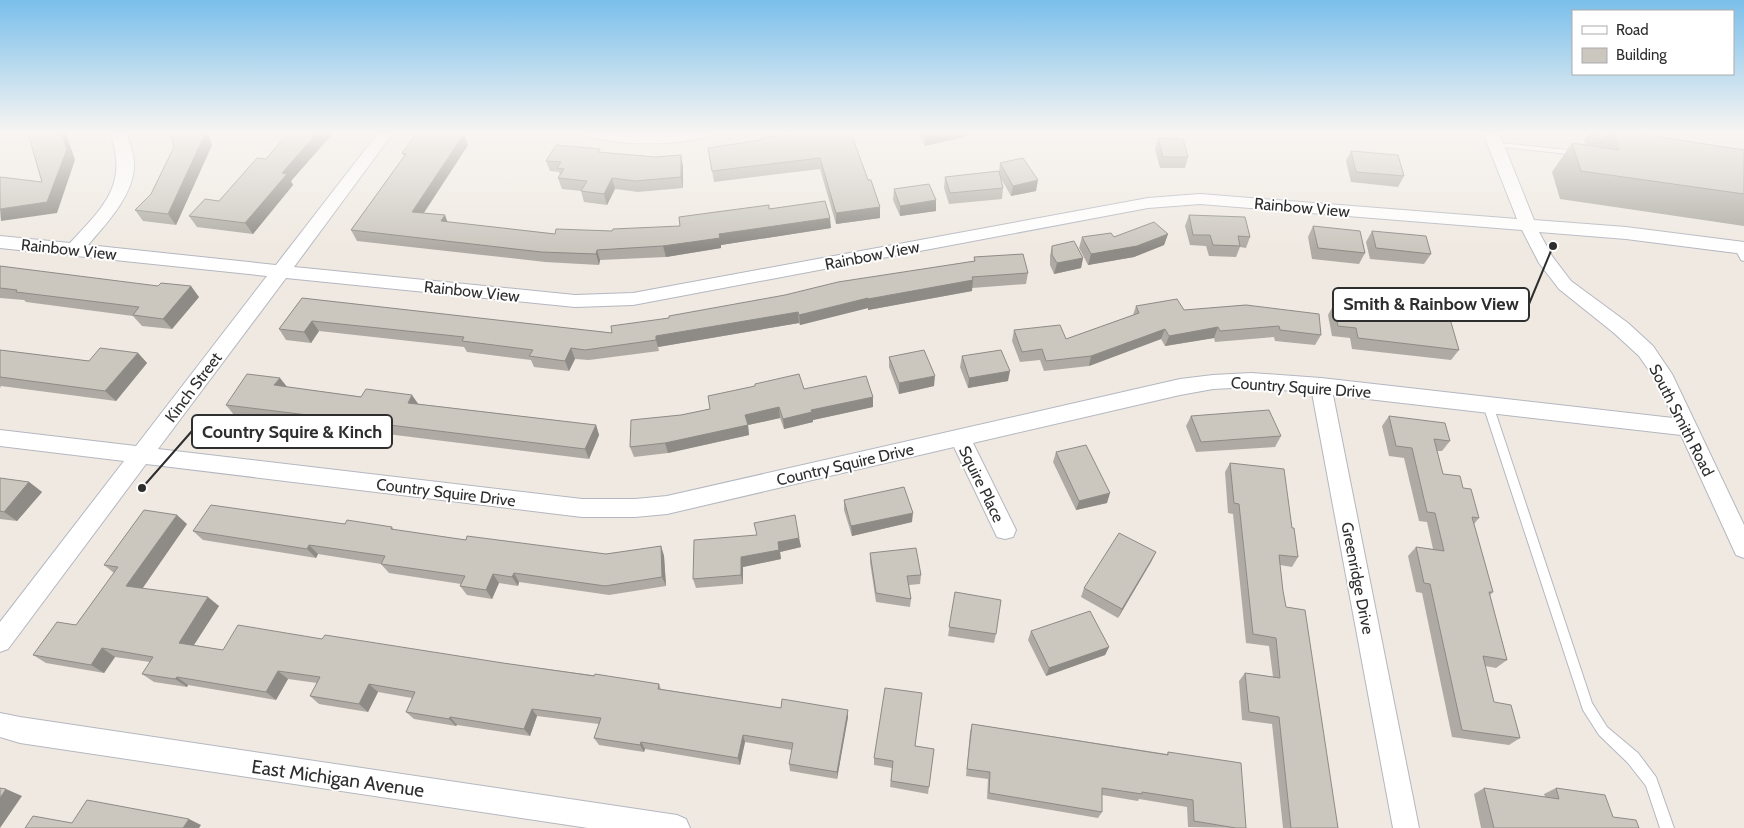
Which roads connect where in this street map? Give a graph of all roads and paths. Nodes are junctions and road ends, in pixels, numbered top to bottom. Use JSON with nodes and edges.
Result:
{"nodes":[{"id":1,"x":125,"y":172,"type":"edge"},
{"id":2,"x":357,"y":172,"type":"edge"},
{"id":3,"x":1506,"y":172,"type":"edge"},
{"id":4,"x":1528,"y":226,"type":"junction"},
{"id":5,"x":0,"y":242,"type":"edge"},
{"id":6,"x":75,"y":249,"type":"junction"},
{"id":7,"x":1742,"y":251,"type":"edge"},
{"id":8,"x":281,"y":271,"type":"junction"},
{"id":9,"x":1321,"y":386,"type":"junction"},
{"id":10,"x":1488,"y":405,"type":"junction"},
{"id":11,"x":1688,"y":428,"type":"junction"},
{"id":12,"x":0,"y":438,"type":"edge"},
{"id":13,"x":960,"y":438,"type":"junction"},
{"id":14,"x":141,"y":455,"type":"junction"},
{"id":15,"x":1005,"y":530,"type":"dead end"},
{"id":16,"x":1744,"y":548,"type":"edge"},
{"id":17,"x":0,"y":641,"type":"edge"},
{"id":18,"x":0,"y":725,"type":"edge"},
{"id":19,"x":677,"y":828,"type":"edge"},
{"id":20,"x":1406,"y":828,"type":"edge"},
{"id":21,"x":1667,"y":828,"type":"edge"}],
"edges":[{"from":1,"to":6,"type":"street"},
{"from":2,"to":8,"type":"street","name":"Kinch Street"},
{"from":3,"to":4,"type":"street","name":"South Smith Road"},
{"from":4,"to":7,"type":"street","name":"Rainbow View"},
{"from":4,"to":8,"type":"street","name":"Rainbow View"},
{"from":4,"to":11,"type":"street","name":"South Smith Road"},
{"from":5,"to":6,"type":"street","name":"Rainbow View"},
{"from":6,"to":8,"type":"street","name":"Rainbow View"},
{"from":8,"to":14,"type":"street","name":"Kinch Street"},
{"from":9,"to":10,"type":"street","name":"Country Squire Drive"},
{"from":9,"to":13,"type":"street","name":"Country Squire Drive"},
{"from":9,"to":20,"type":"street","name":"Greenridge Drive"},
{"from":10,"to":11,"type":"street","name":"Country Squire Drive"},
{"from":10,"to":21,"type":"lane"},
{"from":11,"to":16,"type":"street","name":"South Smith Road"},
{"from":12,"to":14,"type":"street","name":"Country Squire Drive"},
{"from":13,"to":14,"type":"street","name":"Country Squire Drive"},
{"from":13,"to":15,"type":"street","name":"Squire Place"},
{"from":14,"to":17,"type":"street","name":"Kinch Street"},
{"from":18,"to":19,"type":"street","name":"East Michigan Avenue"}]}
